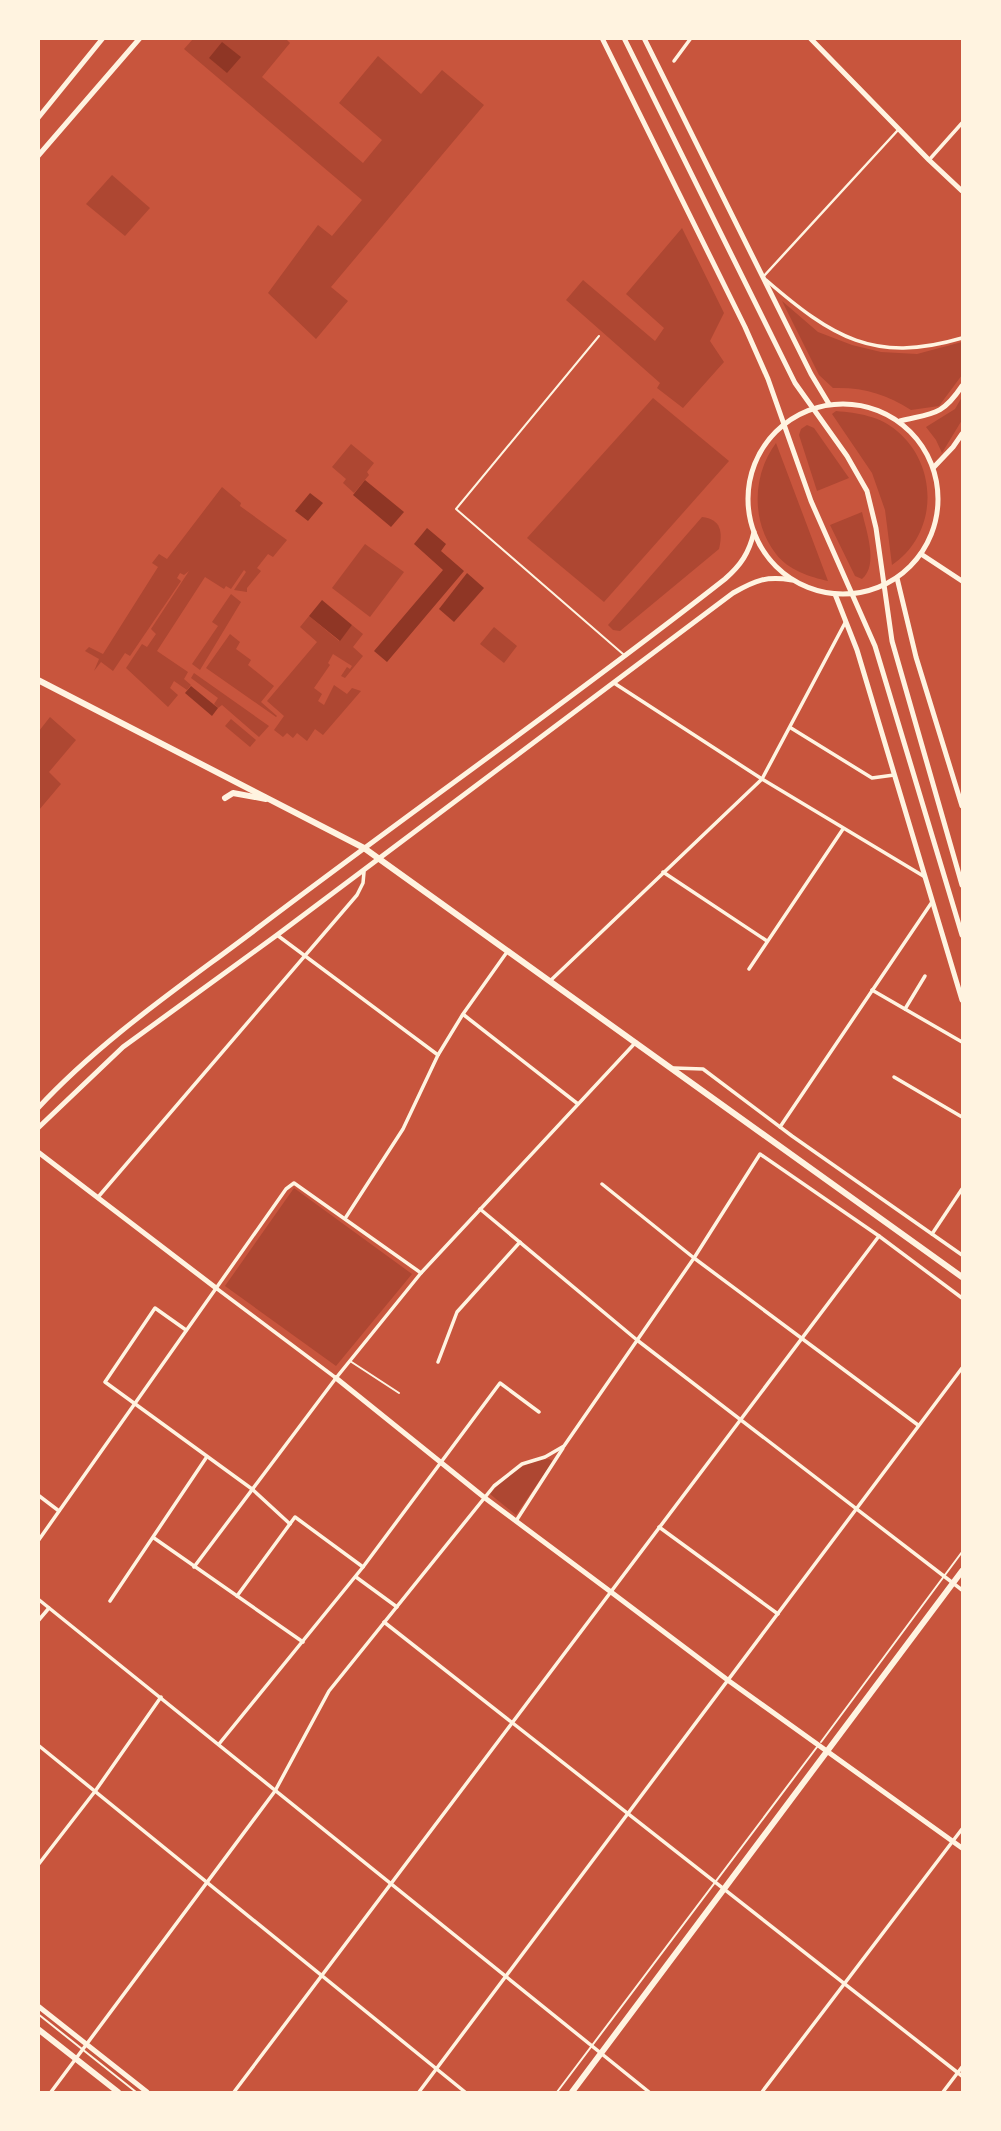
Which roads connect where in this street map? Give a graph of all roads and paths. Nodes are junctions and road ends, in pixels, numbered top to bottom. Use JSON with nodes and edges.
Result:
{"nodes":[{"id":1,"x":103,"y":38,"type":"edge"},
{"id":2,"x":140,"y":38,"type":"edge"},
{"id":3,"x":602,"y":38,"type":"edge"},
{"id":4,"x":624,"y":38,"type":"edge"},
{"id":5,"x":644,"y":38,"type":"edge"},
{"id":6,"x":691,"y":38,"type":"edge"},
{"id":7,"x":813,"y":40,"type":"edge"},
{"id":8,"x":674,"y":61,"type":"dead end"},
{"id":9,"x":38,"y":118,"type":"edge"},
{"id":10,"x":962,"y":123,"type":"edge"},
{"id":11,"x":899,"y":130,"type":"junction"},
{"id":12,"x":38,"y":156,"type":"edge"},
{"id":13,"x":929,"y":160,"type":"junction"},
{"id":14,"x":962,"y":191,"type":"edge"},
{"id":15,"x":763,"y":277,"type":"junction"},
{"id":16,"x":599,"y":336,"type":"dead end"},
{"id":17,"x":962,"y":338,"type":"edge"},
{"id":18,"x":962,"y":386,"type":"edge"},
{"id":19,"x":830,"y":404,"type":"junction"},
{"id":20,"x":812,"y":408,"type":"junction"},
{"id":21,"x":900,"y":421,"type":"junction"},
{"id":22,"x":783,"y":425,"type":"junction"},
{"id":23,"x":962,"y":434,"type":"edge"},
{"id":24,"x":934,"y":467,"type":"junction"},
{"id":25,"x":754,"y":532,"type":"junction"},
{"id":26,"x":922,"y":554,"type":"junction"},
{"id":27,"x":897,"y":578,"type":"junction"},
{"id":28,"x":792,"y":580,"type":"junction"},
{"id":29,"x":962,"y":581,"type":"edge"},
{"id":30,"x":886,"y":584,"type":"junction"},
{"id":31,"x":835,"y":594,"type":"junction"},
{"id":32,"x":853,"y":594,"type":"junction"},
{"id":33,"x":847,"y":620,"type":"junction"},
{"id":34,"x":624,"y":655,"type":"junction"},
{"id":35,"x":38,"y":680,"type":"edge"},
{"id":36,"x":612,"y":682,"type":"junction"},
{"id":37,"x":791,"y":728,"type":"junction"},
{"id":38,"x":894,"y":775,"type":"junction"},
{"id":39,"x":762,"y":779,"type":"junction"},
{"id":40,"x":225,"y":798,"type":"dead end"},
{"id":41,"x":275,"y":800,"type":"junction"},
{"id":42,"x":962,"y":807,"type":"edge"},
{"id":43,"x":842,"y":829,"type":"junction"},
{"id":44,"x":364,"y":848,"type":"junction"},
{"id":45,"x":379,"y":858,"type":"junction"},
{"id":46,"x":364,"y":869,"type":"junction"},
{"id":47,"x":663,"y":872,"type":"junction"},
{"id":48,"x":925,"y":877,"type":"junction"},
{"id":49,"x":962,"y":885,"type":"edge"},
{"id":50,"x":933,"y":901,"type":"junction"},
{"id":51,"x":277,"y":935,"type":"junction"},
{"id":52,"x":962,"y":935,"type":"edge"},
{"id":53,"x":767,"y":941,"type":"junction"},
{"id":54,"x":508,"y":951,"type":"junction"},
{"id":55,"x":307,"y":957,"type":"junction"},
{"id":56,"x":749,"y":969,"type":"dead end"},
{"id":57,"x":925,"y":976,"type":"dead end"},
{"id":58,"x":550,"y":981,"type":"junction"},
{"id":59,"x":872,"y":990,"type":"junction"},
{"id":60,"x":962,"y":1000,"type":"edge"},
{"id":61,"x":905,"y":1009,"type":"junction"},
{"id":62,"x":463,"y":1014,"type":"junction"},
{"id":63,"x":636,"y":1042,"type":"junction"},
{"id":64,"x":962,"y":1042,"type":"edge"},
{"id":65,"x":438,"y":1055,"type":"junction"},
{"id":66,"x":674,"y":1068,"type":"junction"},
{"id":67,"x":894,"y":1077,"type":"dead end"},
{"id":68,"x":578,"y":1104,"type":"junction"},
{"id":69,"x":38,"y":1108,"type":"edge"},
{"id":70,"x":962,"y":1117,"type":"edge"},
{"id":71,"x":780,"y":1126,"type":"junction"},
{"id":72,"x":38,"y":1128,"type":"edge"},
{"id":73,"x":38,"y":1152,"type":"edge"},
{"id":74,"x":602,"y":1184,"type":"dead end"},
{"id":75,"x":962,"y":1189,"type":"edge"},
{"id":76,"x":99,"y":1196,"type":"junction"},
{"id":77,"x":480,"y":1209,"type":"junction"},
{"id":78,"x":345,"y":1218,"type":"junction"},
{"id":79,"x":932,"y":1234,"type":"junction"},
{"id":80,"x":879,"y":1236,"type":"junction"},
{"id":81,"x":520,"y":1242,"type":"junction"},
{"id":82,"x":962,"y":1255,"type":"edge"},
{"id":83,"x":694,"y":1258,"type":"junction"},
{"id":84,"x":421,"y":1273,"type":"junction"},
{"id":85,"x":962,"y":1277,"type":"edge"},
{"id":86,"x":216,"y":1288,"type":"junction"},
{"id":87,"x":962,"y":1298,"type":"edge"},
{"id":88,"x":186,"y":1330,"type":"junction"},
{"id":89,"x":803,"y":1338,"type":"junction"},
{"id":90,"x":637,"y":1340,"type":"junction"},
{"id":91,"x":349,"y":1361,"type":"junction"},
{"id":92,"x":438,"y":1362,"type":"dead end"},
{"id":93,"x":962,"y":1368,"type":"edge"},
{"id":94,"x":336,"y":1378,"type":"junction"},
{"id":95,"x":399,"y":1393,"type":"dead end"},
{"id":96,"x":135,"y":1404,"type":"junction"},
{"id":97,"x":538,"y":1412,"type":"dead end"},
{"id":98,"x":742,"y":1419,"type":"junction"},
{"id":99,"x":918,"y":1425,"type":"junction"},
{"id":100,"x":565,"y":1447,"type":"junction"},
{"id":101,"x":206,"y":1457,"type":"junction"},
{"id":102,"x":441,"y":1462,"type":"junction"},
{"id":103,"x":252,"y":1489,"type":"junction"},
{"id":104,"x":38,"y":1495,"type":"edge"},
{"id":105,"x":485,"y":1498,"type":"junction"},
{"id":106,"x":857,"y":1510,"type":"junction"},
{"id":107,"x":60,"y":1511,"type":"junction"},
{"id":108,"x":516,"y":1521,"type":"junction"},
{"id":109,"x":290,"y":1524,"type":"junction"},
{"id":110,"x":659,"y":1527,"type":"junction"},
{"id":111,"x":154,"y":1538,"type":"junction"},
{"id":112,"x":38,"y":1541,"type":"edge"},
{"id":113,"x":962,"y":1552,"type":"edge"},
{"id":114,"x":194,"y":1567,"type":"junction"},
{"id":115,"x":363,"y":1567,"type":"junction"},
{"id":116,"x":962,"y":1571,"type":"edge"},
{"id":117,"x":945,"y":1576,"type":"junction"},
{"id":118,"x":355,"y":1577,"type":"junction"},
{"id":119,"x":954,"y":1583,"type":"junction"},
{"id":120,"x":962,"y":1590,"type":"edge"},
{"id":121,"x":611,"y":1592,"type":"junction"},
{"id":122,"x":237,"y":1596,"type":"junction"},
{"id":123,"x":38,"y":1599,"type":"edge"},
{"id":124,"x":110,"y":1601,"type":"dead end"},
{"id":125,"x":397,"y":1607,"type":"junction"},
{"id":126,"x":49,"y":1608,"type":"junction"},
{"id":127,"x":778,"y":1614,"type":"junction"},
{"id":128,"x":38,"y":1621,"type":"edge"},
{"id":129,"x":384,"y":1622,"type":"junction"},
{"id":130,"x":303,"y":1642,"type":"junction"},
{"id":131,"x":729,"y":1681,"type":"junction"},
{"id":132,"x":161,"y":1697,"type":"junction"},
{"id":133,"x":512,"y":1723,"type":"junction"},
{"id":134,"x":219,"y":1744,"type":"junction"},
{"id":135,"x":819,"y":1744,"type":"junction"},
{"id":136,"x":38,"y":1745,"type":"edge"},
{"id":137,"x":828,"y":1751,"type":"junction"},
{"id":138,"x":96,"y":1790,"type":"junction"},
{"id":139,"x":275,"y":1791,"type":"junction"},
{"id":140,"x":628,"y":1813,"type":"junction"},
{"id":141,"x":962,"y":1829,"type":"edge"},
{"id":142,"x":953,"y":1841,"type":"junction"},
{"id":143,"x":962,"y":1848,"type":"edge"},
{"id":144,"x":38,"y":1865,"type":"edge"},
{"id":145,"x":716,"y":1882,"type":"junction"},
{"id":146,"x":207,"y":1883,"type":"junction"},
{"id":147,"x":391,"y":1886,"type":"junction"},
{"id":148,"x":725,"y":1889,"type":"junction"},
{"id":149,"x":321,"y":1976,"type":"junction"},
{"id":150,"x":505,"y":1977,"type":"junction"},
{"id":151,"x":846,"y":1984,"type":"junction"},
{"id":152,"x":38,"y":2006,"type":"edge"},
{"id":153,"x":38,"y":2014,"type":"edge"},
{"id":154,"x":38,"y":2029,"type":"edge"},
{"id":155,"x":592,"y":2047,"type":"junction"},
{"id":156,"x":85,"y":2048,"type":"junction"},
{"id":157,"x":601,"y":2054,"type":"junction"},
{"id":158,"x":77,"y":2059,"type":"junction"},
{"id":159,"x":962,"y":2067,"type":"edge"},
{"id":160,"x":436,"y":2070,"type":"junction"},
{"id":161,"x":960,"y":2074,"type":"edge"},
{"id":162,"x":51,"y":2092,"type":"edge"},
{"id":163,"x":118,"y":2092,"type":"edge"},
{"id":164,"x":136,"y":2092,"type":"edge"},
{"id":165,"x":147,"y":2092,"type":"edge"},
{"id":166,"x":234,"y":2092,"type":"edge"},
{"id":167,"x":419,"y":2092,"type":"edge"},
{"id":168,"x":465,"y":2092,"type":"edge"},
{"id":169,"x":557,"y":2092,"type":"edge"},
{"id":170,"x":572,"y":2092,"type":"edge"},
{"id":171,"x":649,"y":2092,"type":"edge"},
{"id":172,"x":762,"y":2092,"type":"edge"},
{"id":173,"x":943,"y":2092,"type":"edge"}],
"edges":[{"from":1,"to":9,"type":"main road"},
{"from":2,"to":12,"type":"main road"},
{"from":3,"to":22,"type":"main road"},
{"from":4,"to":20,"type":"main road"},
{"from":5,"to":15,"type":"main road"},
{"from":6,"to":8,"type":"street"},
{"from":7,"to":11,"type":"main road"},
{"from":10,"to":13,"type":"street"},
{"from":11,"to":13,"type":"main road"},
{"from":11,"to":15,"type":"street"},
{"from":13,"to":14,"type":"main road"},
{"from":15,"to":17,"type":"street"},
{"from":15,"to":19,"type":"main road"},
{"from":16,"to":34,"type":"lane"},
{"from":18,"to":21,"type":"main road"},
{"from":19,"to":20,"type":"main road"},
{"from":19,"to":21,"type":"main road"},
{"from":20,"to":22,"type":"main road"},
{"from":20,"to":30,"type":"main road"},
{"from":21,"to":24,"type":"main road"},
{"from":22,"to":25,"type":"main road"},
{"from":22,"to":32,"type":"main road"},
{"from":23,"to":24,"type":"main road"},
{"from":24,"to":26,"type":"main road"},
{"from":25,"to":28,"type":"main road"},
{"from":25,"to":34,"type":"main road"},
{"from":26,"to":27,"type":"main road"},
{"from":26,"to":29,"type":"main road"},
{"from":27,"to":30,"type":"main road"},
{"from":27,"to":42,"type":"main road"},
{"from":28,"to":31,"type":"main road"},
{"from":28,"to":36,"type":"main road"},
{"from":30,"to":32,"type":"main road"},
{"from":30,"to":49,"type":"main road"},
{"from":31,"to":32,"type":"main road"},
{"from":31,"to":33,"type":"main road"},
{"from":32,"to":52,"type":"main road"},
{"from":33,"to":37,"type":"street"},
{"from":33,"to":38,"type":"main road"},
{"from":34,"to":44,"type":"main road"},
{"from":35,"to":41,"type":"main road"},
{"from":36,"to":39,"type":"street"},
{"from":36,"to":45,"type":"main road"},
{"from":37,"to":38,"type":"street"},
{"from":37,"to":39,"type":"street"},
{"from":38,"to":48,"type":"main road"},
{"from":39,"to":43,"type":"street"},
{"from":39,"to":47,"type":"street"},
{"from":40,"to":41,"type":"main road"},
{"from":41,"to":44,"type":"main road"},
{"from":43,"to":48,"type":"street"},
{"from":43,"to":53,"type":"street"},
{"from":44,"to":45,"type":"main road"},
{"from":44,"to":69,"type":"main road"},
{"from":45,"to":46,"type":"main road"},
{"from":45,"to":54,"type":"main road"},
{"from":46,"to":51,"type":"main road"},
{"from":46,"to":55,"type":"street"},
{"from":47,"to":53,"type":"street"},
{"from":47,"to":58,"type":"street"},
{"from":48,"to":50,"type":"main road"},
{"from":50,"to":59,"type":"street"},
{"from":50,"to":60,"type":"main road"},
{"from":51,"to":55,"type":"street"},
{"from":51,"to":72,"type":"main road"},
{"from":53,"to":56,"type":"street"},
{"from":54,"to":58,"type":"main road"},
{"from":54,"to":62,"type":"street"},
{"from":55,"to":65,"type":"street"},
{"from":55,"to":76,"type":"street"},
{"from":57,"to":61,"type":"street"},
{"from":58,"to":63,"type":"main road"},
{"from":59,"to":61,"type":"street"},
{"from":59,"to":71,"type":"street"},
{"from":61,"to":64,"type":"street"},
{"from":62,"to":65,"type":"street"},
{"from":62,"to":68,"type":"street"},
{"from":63,"to":66,"type":"main road"},
{"from":63,"to":68,"type":"street"},
{"from":65,"to":78,"type":"street"},
{"from":66,"to":71,"type":"street"},
{"from":66,"to":85,"type":"main road"},
{"from":67,"to":70,"type":"street"},
{"from":68,"to":77,"type":"street"},
{"from":71,"to":79,"type":"street"},
{"from":73,"to":76,"type":"main road"},
{"from":74,"to":83,"type":"street"},
{"from":75,"to":79,"type":"street"},
{"from":76,"to":86,"type":"main road"},
{"from":77,"to":81,"type":"street"},
{"from":77,"to":84,"type":"street"},
{"from":78,"to":84,"type":"street"},
{"from":78,"to":86,"type":"street"},
{"from":79,"to":82,"type":"street"},
{"from":80,"to":83,"type":"street"},
{"from":80,"to":87,"type":"street"},
{"from":80,"to":89,"type":"street"},
{"from":81,"to":90,"type":"street"},
{"from":81,"to":92,"type":"street"},
{"from":83,"to":89,"type":"street"},
{"from":83,"to":90,"type":"street"},
{"from":84,"to":91,"type":"street"},
{"from":86,"to":88,"type":"street"},
{"from":86,"to":94,"type":"street"},
{"from":88,"to":96,"type":"street"},
{"from":88,"to":96,"type":"street"},
{"from":89,"to":98,"type":"street"},
{"from":89,"to":99,"type":"street"},
{"from":90,"to":98,"type":"street"},
{"from":90,"to":100,"type":"street"},
{"from":91,"to":94,"type":"street"},
{"from":91,"to":95,"type":"lane"},
{"from":93,"to":99,"type":"street"},
{"from":94,"to":102,"type":"main road"},
{"from":94,"to":103,"type":"street"},
{"from":96,"to":101,"type":"street"},
{"from":96,"to":107,"type":"street"},
{"from":97,"to":102,"type":"street"},
{"from":98,"to":106,"type":"street"},
{"from":98,"to":110,"type":"street"},
{"from":99,"to":106,"type":"street"},
{"from":100,"to":105,"type":"street"},
{"from":100,"to":108,"type":"street"},
{"from":101,"to":103,"type":"street"},
{"from":101,"to":111,"type":"street"},
{"from":102,"to":105,"type":"main road"},
{"from":102,"to":115,"type":"street"},
{"from":103,"to":109,"type":"street"},
{"from":103,"to":114,"type":"street"},
{"from":104,"to":107,"type":"street"},
{"from":105,"to":108,"type":"main road"},
{"from":105,"to":125,"type":"street"},
{"from":106,"to":117,"type":"street"},
{"from":106,"to":127,"type":"street"},
{"from":107,"to":112,"type":"street"},
{"from":108,"to":121,"type":"main road"},
{"from":109,"to":115,"type":"street"},
{"from":109,"to":122,"type":"street"},
{"from":110,"to":121,"type":"street"},
{"from":110,"to":127,"type":"street"},
{"from":111,"to":114,"type":"street"},
{"from":111,"to":124,"type":"street"},
{"from":113,"to":117,"type":"lane"},
{"from":114,"to":122,"type":"street"},
{"from":115,"to":118,"type":"street"},
{"from":116,"to":119,"type":"main road"},
{"from":117,"to":119,"type":"street"},
{"from":117,"to":135,"type":"lane"},
{"from":118,"to":125,"type":"street"},
{"from":118,"to":130,"type":"street"},
{"from":119,"to":120,"type":"street"},
{"from":119,"to":137,"type":"main road"},
{"from":121,"to":131,"type":"main road"},
{"from":121,"to":133,"type":"street"},
{"from":122,"to":130,"type":"street"},
{"from":123,"to":126,"type":"street"},
{"from":125,"to":129,"type":"street"},
{"from":126,"to":128,"type":"street"},
{"from":126,"to":132,"type":"street"},
{"from":127,"to":131,"type":"street"},
{"from":129,"to":133,"type":"street"},
{"from":129,"to":139,"type":"street"},
{"from":130,"to":134,"type":"street"},
{"from":131,"to":135,"type":"main road"},
{"from":131,"to":140,"type":"street"},
{"from":132,"to":134,"type":"street"},
{"from":132,"to":138,"type":"street"},
{"from":133,"to":140,"type":"street"},
{"from":133,"to":147,"type":"street"},
{"from":134,"to":139,"type":"street"},
{"from":135,"to":137,"type":"main road"},
{"from":135,"to":145,"type":"lane"},
{"from":136,"to":138,"type":"street"},
{"from":137,"to":142,"type":"main road"},
{"from":137,"to":148,"type":"main road"},
{"from":138,"to":144,"type":"street"},
{"from":138,"to":146,"type":"street"},
{"from":139,"to":146,"type":"street"},
{"from":139,"to":147,"type":"street"},
{"from":140,"to":145,"type":"street"},
{"from":140,"to":150,"type":"street"},
{"from":141,"to":142,"type":"street"},
{"from":142,"to":143,"type":"main road"},
{"from":142,"to":151,"type":"street"},
{"from":145,"to":148,"type":"street"},
{"from":145,"to":155,"type":"lane"},
{"from":146,"to":149,"type":"street"},
{"from":146,"to":156,"type":"street"},
{"from":147,"to":149,"type":"street"},
{"from":147,"to":150,"type":"street"},
{"from":148,"to":151,"type":"street"},
{"from":148,"to":157,"type":"main road"},
{"from":149,"to":160,"type":"street"},
{"from":149,"to":166,"type":"street"},
{"from":150,"to":155,"type":"street"},
{"from":150,"to":160,"type":"street"},
{"from":151,"to":161,"type":"street"},
{"from":151,"to":172,"type":"street"},
{"from":152,"to":156,"type":"main road"},
{"from":153,"to":156,"type":"lane"},
{"from":154,"to":158,"type":"main road"},
{"from":155,"to":157,"type":"street"},
{"from":155,"to":169,"type":"lane"},
{"from":156,"to":158,"type":"street"},
{"from":156,"to":164,"type":"lane"},
{"from":156,"to":165,"type":"main road"},
{"from":157,"to":170,"type":"main road"},
{"from":157,"to":171,"type":"street"},
{"from":158,"to":162,"type":"street"},
{"from":158,"to":163,"type":"main road"},
{"from":159,"to":161,"type":"street"},
{"from":160,"to":167,"type":"street"},
{"from":160,"to":168,"type":"street"},
{"from":161,"to":173,"type":"street"}]}
